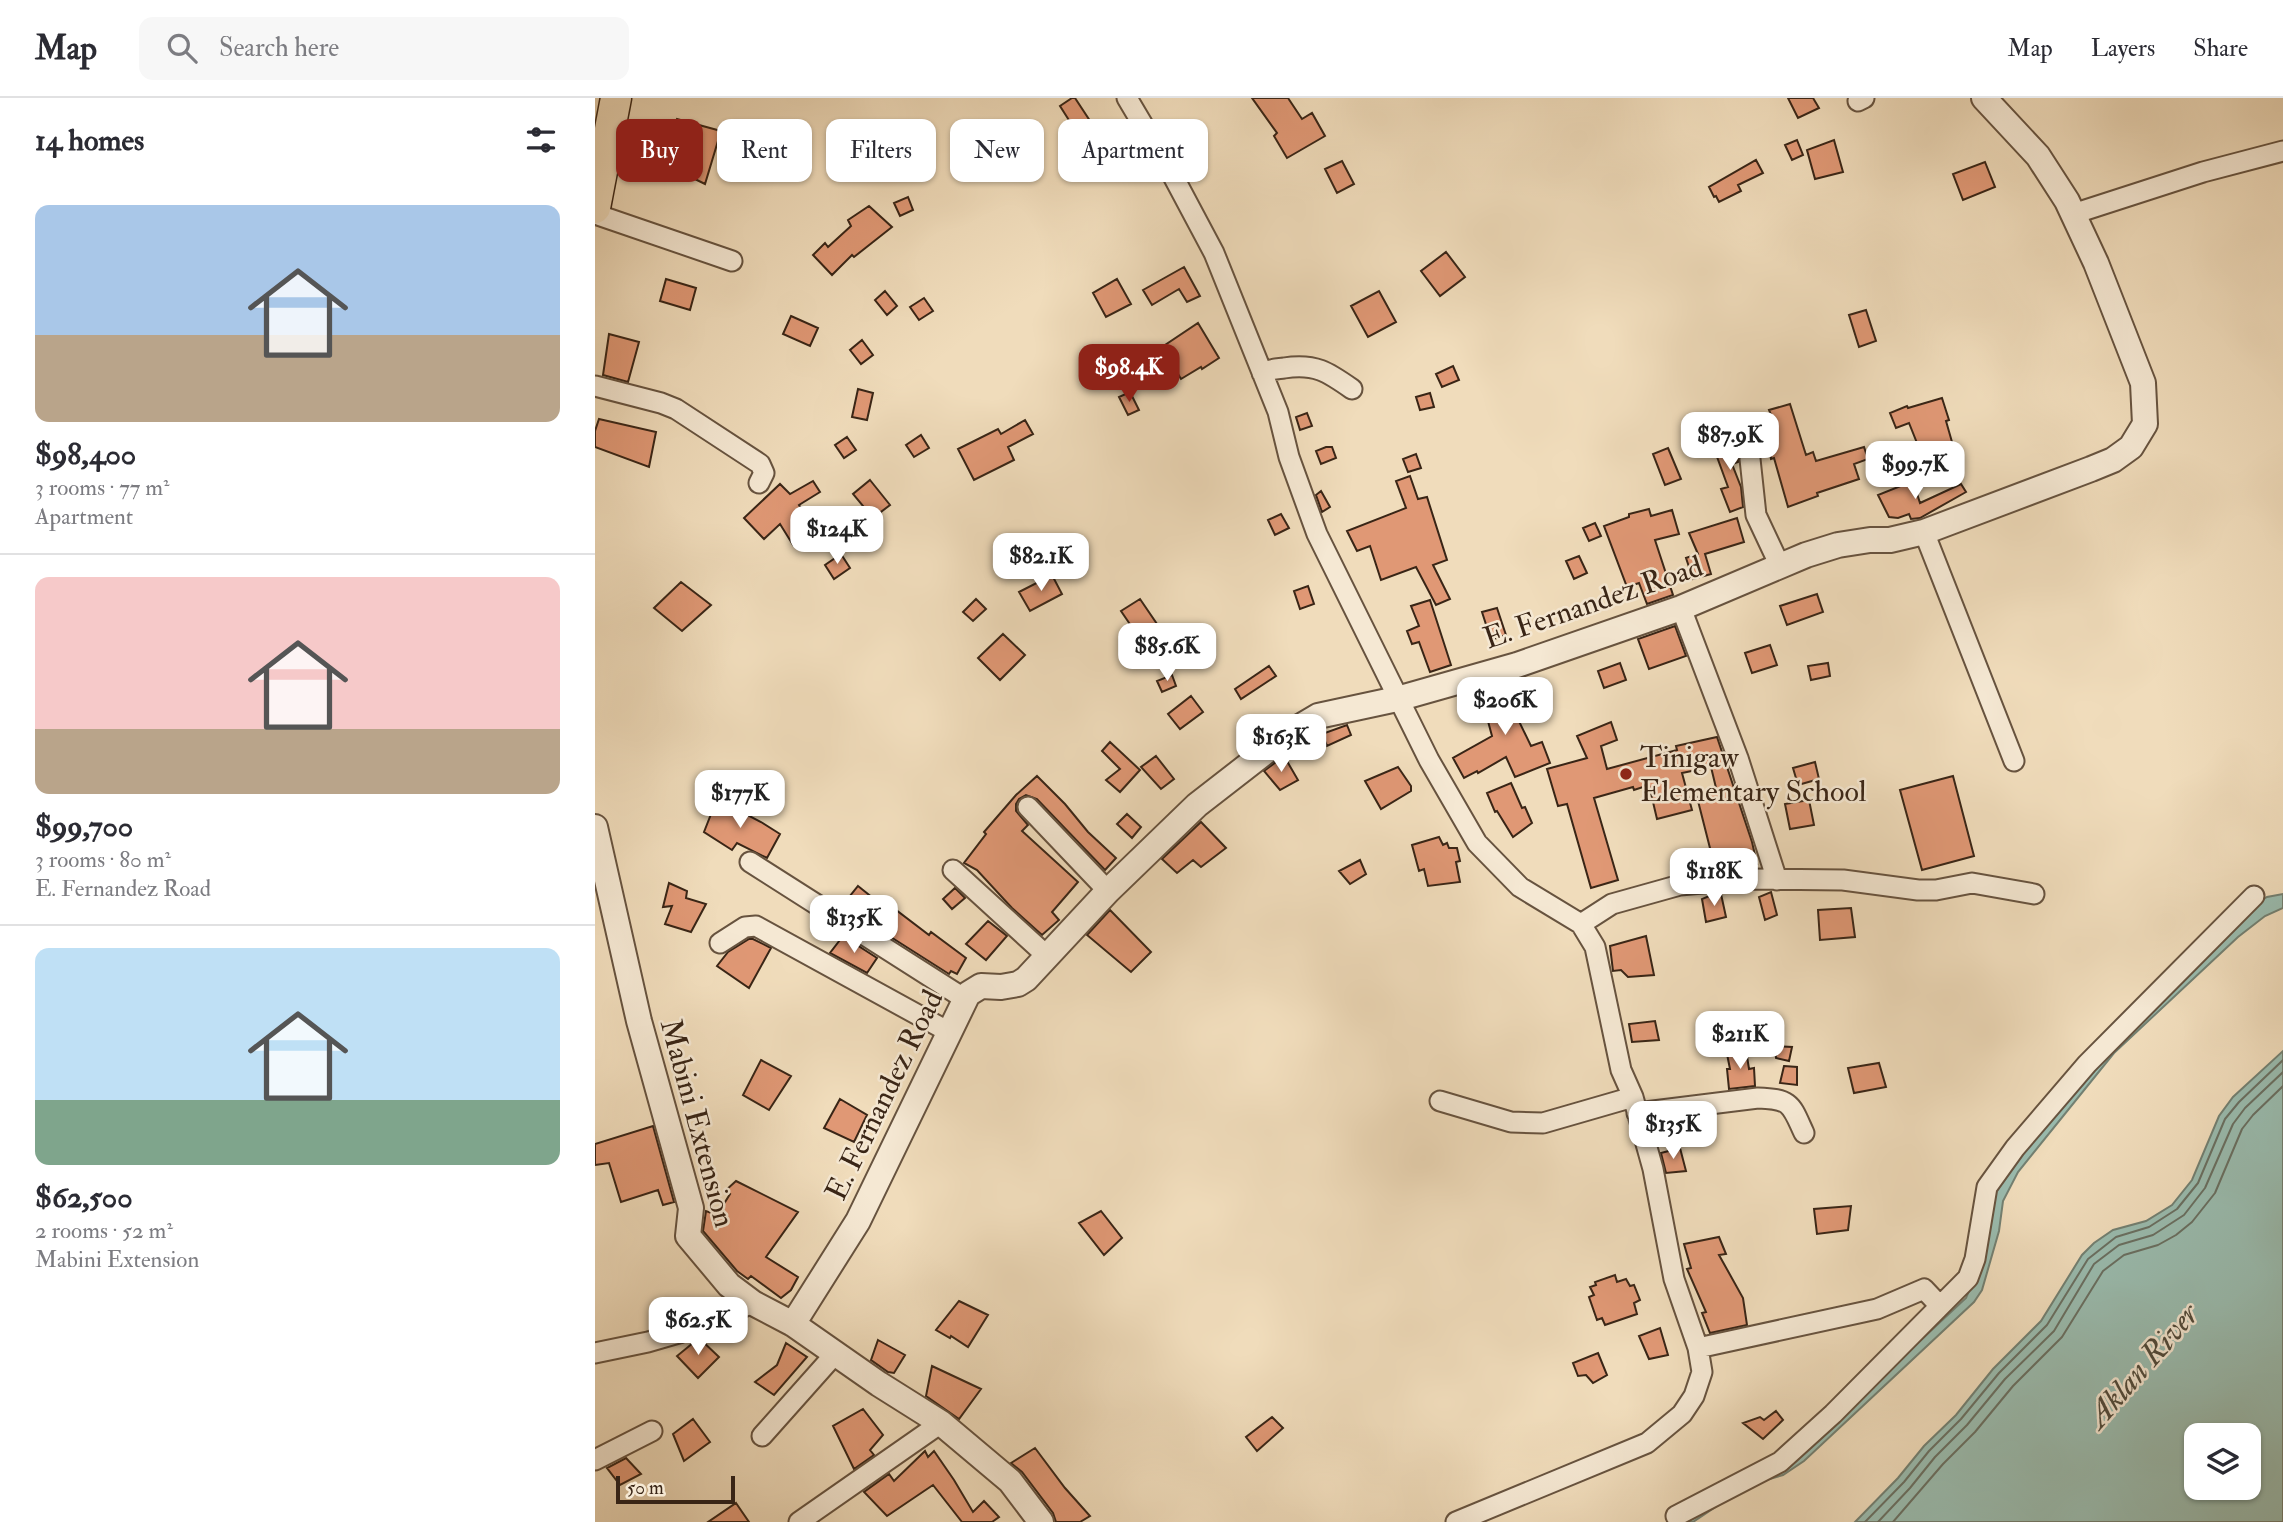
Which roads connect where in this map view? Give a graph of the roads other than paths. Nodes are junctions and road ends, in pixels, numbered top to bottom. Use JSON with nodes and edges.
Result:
{"nodes":[{"id":1,"x":616,"y":98,"type":"edge"},
{"id":2,"x":1127,"y":98,"type":"edge"},
{"id":3,"x":1984,"y":98,"type":"edge"},
{"id":4,"x":2283,"y":151,"type":"edge"},
{"id":5,"x":595,"y":208,"type":"edge"},
{"id":6,"x":595,"y":214,"type":"edge"},
{"id":7,"x":2073,"y":214,"type":"junction"},
{"id":8,"x":733,"y":261,"type":"dead end"},
{"id":9,"x":1262,"y":373,"type":"junction"},
{"id":10,"x":595,"y":386,"type":"edge"},
{"id":11,"x":1352,"y":389,"type":"dead end"},
{"id":12,"x":1750,"y":459,"type":"dead end"},
{"id":13,"x":759,"y":483,"type":"dead end"},
{"id":14,"x":1924,"y":532,"type":"junction"},
{"id":15,"x":1780,"y":566,"type":"junction"},
{"id":16,"x":1681,"y":608,"type":"junction"},
{"id":17,"x":1397,"y":699,"type":"junction"},
{"id":18,"x":2014,"y":761,"type":"dead end"},
{"id":19,"x":1028,"y":807,"type":"dead end"},
{"id":20,"x":595,"y":827,"type":"edge"},
{"id":21,"x":750,"y":862,"type":"dead end"},
{"id":22,"x":953,"y":870,"type":"dead end"},
{"id":23,"x":1777,"y":880,"type":"junction"},
{"id":24,"x":1108,"y":891,"type":"junction"},
{"id":25,"x":2034,"y":894,"type":"dead end"},
{"id":26,"x":2254,"y":896,"type":"dead end"},
{"id":27,"x":1581,"y":924,"type":"junction"},
{"id":28,"x":720,"y":943,"type":"dead end"},
{"id":29,"x":1046,"y":955,"type":"junction"},
{"id":30,"x":965,"y":999,"type":"junction"},
{"id":31,"x":949,"y":1032,"type":"junction"},
{"id":32,"x":1440,"y":1101,"type":"dead end"},
{"id":33,"x":1635,"y":1105,"type":"junction"},
{"id":34,"x":1804,"y":1133,"type":"dead end"},
{"id":35,"x":753,"y":1303,"type":"junction"},
{"id":36,"x":1940,"y":1307,"type":"junction"},
{"id":37,"x":793,"y":1324,"type":"junction"},
{"id":38,"x":1698,"y":1348,"type":"junction"},
{"id":39,"x":595,"y":1353,"type":"edge"},
{"id":40,"x":835,"y":1354,"type":"junction"},
{"id":41,"x":941,"y":1423,"type":"junction"},
{"id":42,"x":652,"y":1431,"type":"dead end"},
{"id":43,"x":762,"y":1436,"type":"dead end"},
{"id":44,"x":595,"y":1460,"type":"edge"},
{"id":45,"x":1676,"y":1516,"type":"dead end"},
{"id":46,"x":799,"y":1522,"type":"edge"},
{"id":47,"x":1041,"y":1522,"type":"edge"},
{"id":48,"x":1456,"y":1522,"type":"edge"}],
"edges":[{"from":1,"to":5,"type":"main road"},
{"from":2,"to":9,"type":"street"},
{"from":3,"to":7,"type":"street","name":"E. Fernandez Road"},
{"from":4,"to":7,"type":"street"},
{"from":6,"to":8,"type":"street"},
{"from":7,"to":14,"type":"street","name":"E. Fernandez Road"},
{"from":9,"to":11,"type":"street"},
{"from":9,"to":17,"type":"street"},
{"from":10,"to":13,"type":"street"},
{"from":12,"to":15,"type":"street"},
{"from":14,"to":15,"type":"street","name":"E. Fernandez Road"},
{"from":14,"to":18,"type":"street"},
{"from":15,"to":16,"type":"street","name":"E. Fernandez Road"},
{"from":16,"to":17,"type":"street","name":"E. Fernandez Road"},
{"from":16,"to":23,"type":"street"},
{"from":17,"to":24,"type":"street","name":"E. Fernandez Road"},
{"from":17,"to":27,"type":"street"},
{"from":19,"to":24,"type":"street"},
{"from":20,"to":35,"type":"street","name":"Mabini Extension"},
{"from":21,"to":30,"type":"street"},
{"from":22,"to":29,"type":"street"},
{"from":23,"to":25,"type":"street"},
{"from":23,"to":27,"type":"street"},
{"from":24,"to":29,"type":"street","name":"E. Fernandez Road"},
{"from":26,"to":36,"type":"street"},
{"from":27,"to":33,"type":"street"},
{"from":28,"to":31,"type":"street"},
{"from":29,"to":30,"type":"street","name":"E. Fernandez Road"},
{"from":30,"to":31,"type":"street","name":"E. Fernandez Road"},
{"from":31,"to":37,"type":"street","name":"E. Fernandez Road"},
{"from":32,"to":33,"type":"street"},
{"from":33,"to":34,"type":"street"},
{"from":33,"to":38,"type":"street"},
{"from":35,"to":37,"type":"street","name":"Mabini Extension"},
{"from":35,"to":39,"type":"street"},
{"from":36,"to":38,"type":"street"},
{"from":36,"to":45,"type":"street"},
{"from":37,"to":40,"type":"street","name":"Mabini Extension"},
{"from":38,"to":48,"type":"street"},
{"from":40,"to":41,"type":"street","name":"Mabini Extension"},
{"from":40,"to":43,"type":"street"},
{"from":41,"to":46,"type":"street"},
{"from":41,"to":47,"type":"street","name":"Mabini Extension"},
{"from":42,"to":44,"type":"street"}]}
